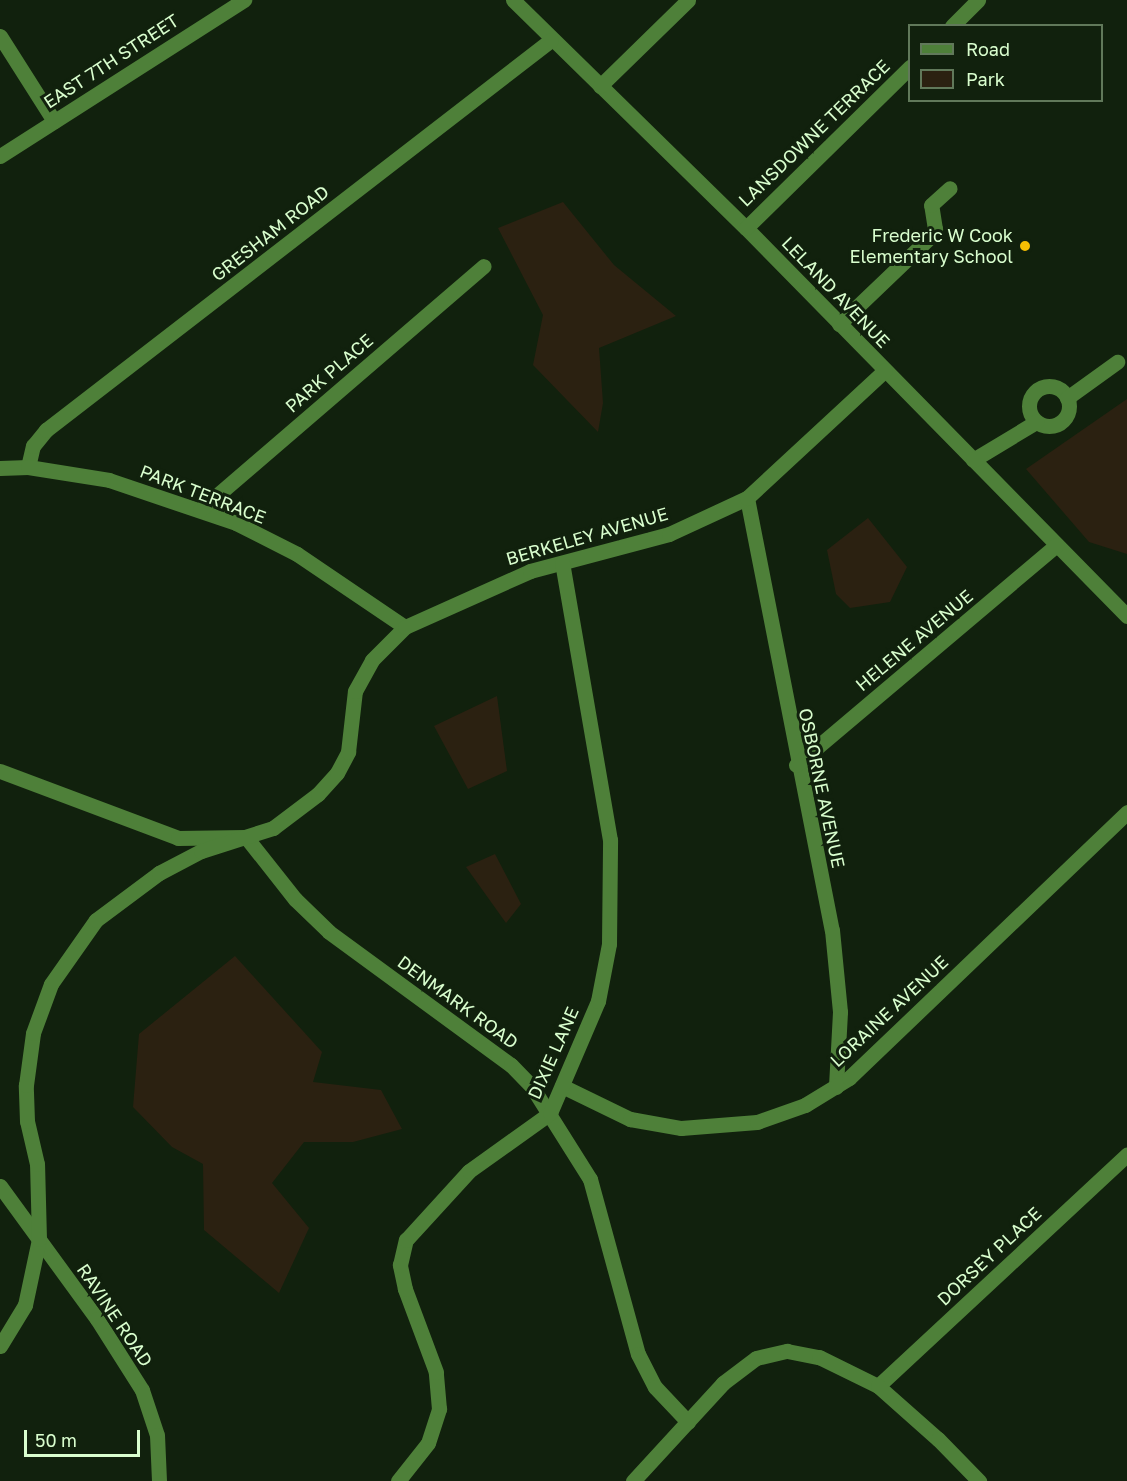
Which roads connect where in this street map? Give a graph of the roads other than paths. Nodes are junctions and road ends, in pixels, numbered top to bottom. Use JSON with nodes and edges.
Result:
{"nodes":[{"id":1,"x":244,"y":0,"type":"edge"},
{"id":2,"x":513,"y":0,"type":"edge"},
{"id":3,"x":688,"y":0,"type":"edge"},
{"id":4,"x":978,"y":0,"type":"edge"},
{"id":5,"x":954,"y":24,"type":"edge"},
{"id":6,"x":0,"y":36,"type":"edge"},
{"id":7,"x":551,"y":40,"type":"junction"},
{"id":8,"x":908,"y":68,"type":"edge"},
{"id":9,"x":600,"y":86,"type":"junction"},
{"id":10,"x":54,"y":121,"type":"junction"},
{"id":11,"x":0,"y":156,"type":"edge"},
{"id":12,"x":950,"y":188,"type":"dead end"},
{"id":13,"x":746,"y":228,"type":"junction"},
{"id":14,"x":484,"y":266,"type":"dead end"},
{"id":15,"x":839,"y":324,"type":"junction"},
{"id":16,"x":1117,"y":362,"type":"dead end"},
{"id":17,"x":885,"y":370,"type":"junction"},
{"id":18,"x":1067,"y":398,"type":"junction"},
{"id":19,"x":1036,"y":422,"type":"junction"},
{"id":20,"x":973,"y":460,"type":"junction"},
{"id":21,"x":28,"y":467,"type":"junction"},
{"id":22,"x":0,"y":468,"type":"edge"},
{"id":23,"x":747,"y":498,"type":"junction"},
{"id":24,"x":200,"y":510,"type":"junction"},
{"id":25,"x":1056,"y":545,"type":"junction"},
{"id":26,"x":562,"y":563,"type":"junction"},
{"id":27,"x":1127,"y":616,"type":"edge"},
{"id":28,"x":405,"y":627,"type":"junction"},
{"id":29,"x":796,"y":765,"type":"junction"},
{"id":30,"x":0,"y":771,"type":"edge"},
{"id":31,"x":1127,"y":812,"type":"edge"},
{"id":32,"x":246,"y":837,"type":"junction"},
{"id":33,"x":562,"y":1086,"type":"junction"},
{"id":34,"x":836,"y":1087,"type":"junction"},
{"id":35,"x":550,"y":1113,"type":"junction"},
{"id":36,"x":1127,"y":1155,"type":"edge"},
{"id":37,"x":0,"y":1186,"type":"edge"},
{"id":38,"x":39,"y":1239,"type":"junction"},
{"id":39,"x":0,"y":1346,"type":"edge"},
{"id":40,"x":878,"y":1386,"type":"junction"},
{"id":41,"x":688,"y":1422,"type":"junction"},
{"id":42,"x":159,"y":1481,"type":"edge"},
{"id":43,"x":398,"y":1481,"type":"edge"},
{"id":44,"x":633,"y":1481,"type":"edge"},
{"id":45,"x":978,"y":1481,"type":"edge"}],
"edges":[{"from":1,"to":10,"type":"street","name":"EAST 7TH STREET"},
{"from":2,"to":7,"type":"street","name":"LELAND AVENUE"},
{"from":3,"to":9,"type":"street"},
{"from":4,"to":5,"type":"street"},
{"from":6,"to":10,"type":"street"},
{"from":7,"to":9,"type":"street","name":"LELAND AVENUE"},
{"from":7,"to":21,"type":"street","name":"GRESHAM ROAD"},
{"from":8,"to":13,"type":"street","name":"LANSDOWNE TERRACE"},
{"from":9,"to":13,"type":"street","name":"LELAND AVENUE"},
{"from":10,"to":11,"type":"street","name":"EAST 7TH STREET"},
{"from":12,"to":15,"type":"street"},
{"from":13,"to":15,"type":"street","name":"LELAND AVENUE"},
{"from":14,"to":24,"type":"street","name":"PARK PLACE"},
{"from":15,"to":17,"type":"street","name":"LELAND AVENUE"},
{"from":16,"to":18,"type":"street"},
{"from":17,"to":20,"type":"street","name":"LELAND AVENUE"},
{"from":17,"to":23,"type":"street","name":"BERKELEY AVENUE"},
{"from":18,"to":19,"type":"street"},
{"from":18,"to":19,"type":"street"},
{"from":19,"to":20,"type":"street"},
{"from":20,"to":25,"type":"street","name":"LELAND AVENUE"},
{"from":21,"to":22,"type":"street","name":"PARK TERRACE"},
{"from":21,"to":24,"type":"street","name":"PARK TERRACE"},
{"from":23,"to":26,"type":"street","name":"BERKELEY AVENUE"},
{"from":23,"to":29,"type":"street","name":"OSBORNE AVENUE"},
{"from":24,"to":28,"type":"street","name":"PARK TERRACE"},
{"from":25,"to":27,"type":"street","name":"LELAND AVENUE"},
{"from":25,"to":29,"type":"street","name":"HELENE AVENUE"},
{"from":26,"to":28,"type":"street","name":"BERKELEY AVENUE"},
{"from":26,"to":33,"type":"street","name":"DIXIE LANE"},
{"from":28,"to":32,"type":"street","name":"BERKELEY AVENUE"},
{"from":29,"to":34,"type":"street","name":"OSBORNE AVENUE"},
{"from":30,"to":32,"type":"street"},
{"from":31,"to":34,"type":"street","name":"LORAINE AVENUE"},
{"from":32,"to":35,"type":"street","name":"DENMARK ROAD"},
{"from":32,"to":38,"type":"street","name":"BERKELEY AVENUE"},
{"from":33,"to":34,"type":"street","name":"LORAINE AVENUE"},
{"from":33,"to":35,"type":"street","name":"DIXIE LANE"},
{"from":35,"to":41,"type":"street","name":"DENMARK ROAD"},
{"from":35,"to":43,"type":"street","name":"DIXIE LANE"},
{"from":36,"to":40,"type":"street","name":"DORSEY PLACE"},
{"from":37,"to":38,"type":"street","name":"RAVINE ROAD"},
{"from":38,"to":39,"type":"street","name":"BERKELEY AVENUE"},
{"from":38,"to":42,"type":"street","name":"RAVINE ROAD"},
{"from":40,"to":41,"type":"street"},
{"from":40,"to":45,"type":"street"},
{"from":41,"to":44,"type":"street"}]}
